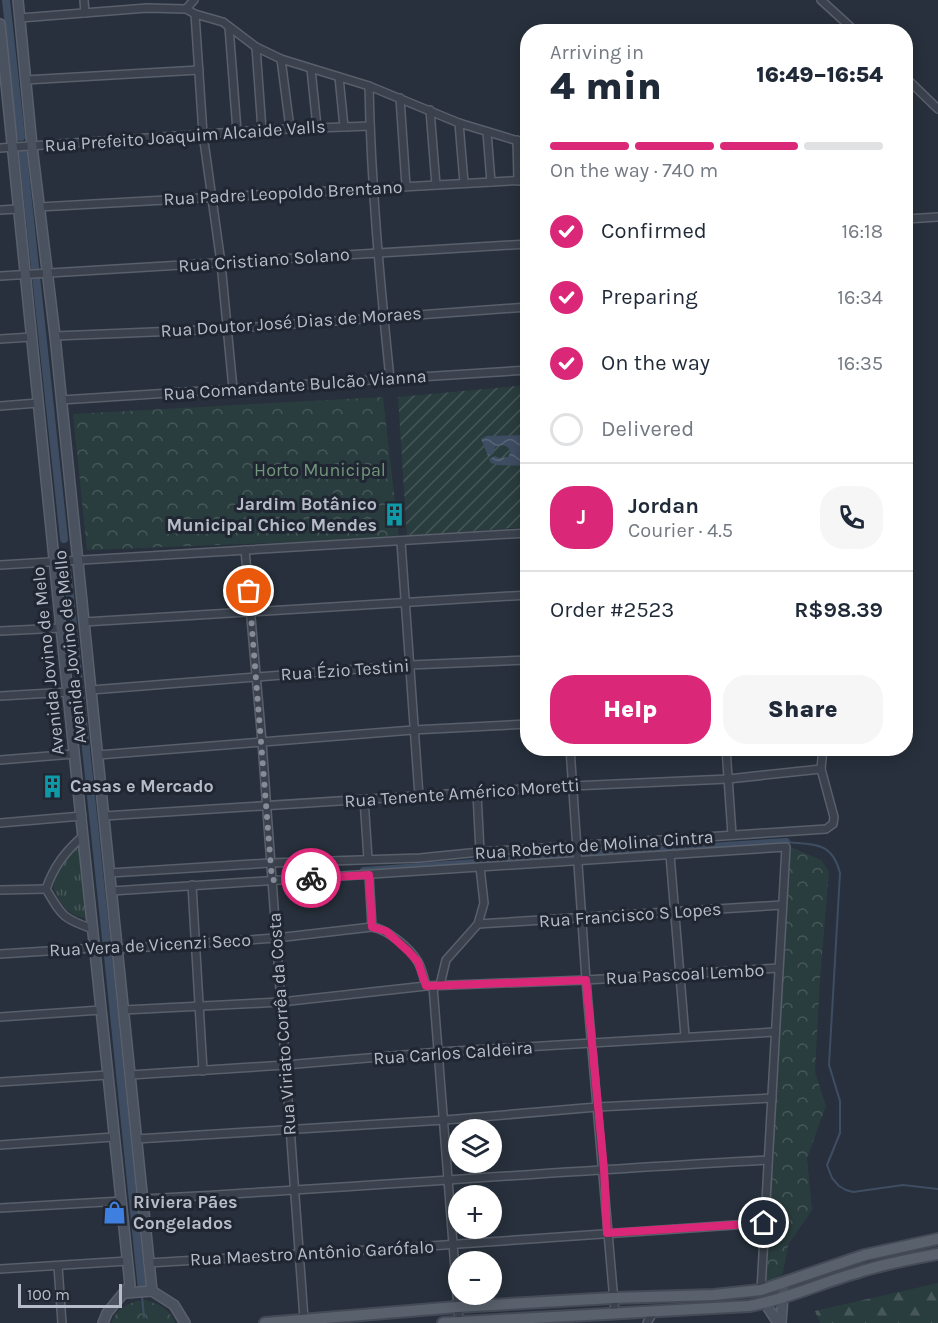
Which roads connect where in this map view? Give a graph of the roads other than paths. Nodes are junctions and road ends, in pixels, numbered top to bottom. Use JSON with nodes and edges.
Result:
{"nodes":[{"id":1,"x":18,"y":0,"type":"edge"},
{"id":2,"x":84,"y":0,"type":"edge"},
{"id":3,"x":194,"y":0,"type":"edge"},
{"id":4,"x":821,"y":0,"type":"edge"},
{"id":5,"x":147,"y":4,"type":"edge"},
{"id":6,"x":186,"y":9,"type":"junction"},
{"id":7,"x":85,"y":13,"type":"junction"},
{"id":8,"x":195,"y":14,"type":"junction"},
{"id":9,"x":20,"y":18,"type":"junction"},
{"id":10,"x":0,"y":24,"type":"edge"},
{"id":11,"x":847,"y":24,"type":"edge"},
{"id":12,"x":230,"y":27,"type":"junction"},
{"id":13,"x":256,"y":47,"type":"junction"},
{"id":14,"x":281,"y":59,"type":"junction"},
{"id":15,"x":311,"y":69,"type":"junction"},
{"id":16,"x":199,"y":70,"type":"junction"},
{"id":17,"x":339,"y":77,"type":"junction"},
{"id":18,"x":25,"y":80,"type":"junction"},
{"id":19,"x":3,"y":81,"type":"edge"},
{"id":20,"x":913,"y":85,"type":"edge"},
{"id":21,"x":369,"y":86,"type":"junction"},
{"id":22,"x":400,"y":98,"type":"junction"},
{"id":23,"x":938,"y":109,"type":"edge"},
{"id":24,"x":430,"y":110,"type":"junction"},
{"id":25,"x":459,"y":123,"type":"junction"},
{"id":26,"x":370,"y":126,"type":"junction"},
{"id":27,"x":317,"y":127,"type":"junction"},
{"id":28,"x":344,"y":127,"type":"junction"},
{"id":29,"x":290,"y":128,"type":"junction"},
{"id":30,"x":262,"y":130,"type":"junction"},
{"id":31,"x":237,"y":131,"type":"junction"},
{"id":32,"x":487,"y":132,"type":"junction"},
{"id":33,"x":203,"y":134,"type":"junction"},
{"id":34,"x":517,"y":141,"type":"junction"},
{"id":35,"x":520,"y":142,"type":"edge"},
{"id":36,"x":32,"y":146,"type":"junction"},
{"id":37,"x":12,"y":147,"type":"junction"},
{"id":38,"x":0,"y":148,"type":"edge"},
{"id":39,"x":518,"y":181,"type":"joint"},
{"id":40,"x":491,"y":182,"type":"junction"},
{"id":41,"x":464,"y":183,"type":"junction"},
{"id":42,"x":436,"y":185,"type":"junction"},
{"id":43,"x":406,"y":186,"type":"junction"},
{"id":44,"x":374,"y":188,"type":"junction"},
{"id":45,"x":212,"y":197,"type":"junction"},
{"id":46,"x":39,"y":207,"type":"junction"},
{"id":47,"x":18,"y":209,"type":"junction"},
{"id":48,"x":0,"y":210,"type":"edge"},
{"id":49,"x":938,"y":217,"type":"edge"},
{"id":50,"x":913,"y":219,"type":"edge"},
{"id":51,"x":520,"y":244,"type":"edge"},
{"id":52,"x":378,"y":253,"type":"junction"},
{"id":53,"x":221,"y":263,"type":"junction"},
{"id":54,"x":45,"y":274,"type":"junction"},
{"id":55,"x":27,"y":275,"type":"junction"},
{"id":56,"x":0,"y":276,"type":"edge"},
{"id":57,"x":520,"y":308,"type":"edge"},
{"id":58,"x":384,"y":316,"type":"junction"},
{"id":59,"x":226,"y":328,"type":"junction"},
{"id":60,"x":55,"y":336,"type":"junction"},
{"id":61,"x":32,"y":337,"type":"junction"},
{"id":62,"x":0,"y":339,"type":"edge"},
{"id":63,"x":520,"y":371,"type":"edge"},
{"id":64,"x":390,"y":379,"type":"junction"},
{"id":65,"x":233,"y":389,"type":"junction"},
{"id":66,"x":61,"y":400,"type":"junction"},
{"id":67,"x":38,"y":403,"type":"junction"},
{"id":68,"x":0,"y":406,"type":"edge"},
{"id":69,"x":520,"y":534,"type":"edge"},
{"id":70,"x":401,"y":542,"type":"junction"},
{"id":71,"x":245,"y":550,"type":"junction"},
{"id":72,"x":78,"y":560,"type":"junction"},
{"id":73,"x":54,"y":561,"type":"junction"},
{"id":74,"x":0,"y":566,"type":"edge"},
{"id":75,"x":520,"y":595,"type":"edge"},
{"id":76,"x":405,"y":602,"type":"junction"},
{"id":77,"x":251,"y":611,"type":"junction"},
{"id":78,"x":84,"y":622,"type":"junction"},
{"id":79,"x":61,"y":628,"type":"junction"},
{"id":80,"x":0,"y":632,"type":"edge"},
{"id":81,"x":520,"y":660,"type":"edge"},
{"id":82,"x":410,"y":665,"type":"junction"},
{"id":83,"x":256,"y":676,"type":"junction"},
{"id":84,"x":91,"y":690,"type":"junction"},
{"id":85,"x":69,"y":692,"type":"junction"},
{"id":86,"x":0,"y":696,"type":"edge"},
{"id":87,"x":520,"y":724,"type":"edge"},
{"id":88,"x":413,"y":730,"type":"junction"},
{"id":89,"x":262,"y":742,"type":"junction"},
{"id":90,"x":74,"y":754,"type":"junction"},
{"id":91,"x":98,"y":755,"type":"junction"},
{"id":92,"x":570,"y":756,"type":"edge"},
{"id":93,"x":727,"y":756,"type":"edge"},
{"id":94,"x":822,"y":756,"type":"edge"},
{"id":95,"x":0,"y":760,"type":"edge"},
{"id":96,"x":821,"y":770,"type":"junction"},
{"id":97,"x":728,"y":779,"type":"junction"},
{"id":98,"x":572,"y":786,"type":"junction"},
{"id":99,"x":477,"y":793,"type":"junction"},
{"id":100,"x":419,"y":796,"type":"junction"},
{"id":101,"x":364,"y":799,"type":"junction"},
{"id":102,"x":266,"y":806,"type":"junction"},
{"id":103,"x":82,"y":816,"type":"junction"},
{"id":104,"x":104,"y":816,"type":"junction"},
{"id":105,"x":0,"y":823,"type":"edge"},
{"id":106,"x":732,"y":835,"type":"junction"},
{"id":107,"x":83,"y":836,"type":"junction"},
{"id":108,"x":480,"y":852,"type":"junction"},
{"id":109,"x":577,"y":854,"type":"junction"},
{"id":110,"x":670,"y":855,"type":"junction"},
{"id":111,"x":368,"y":859,"type":"junction"},
{"id":112,"x":270,"y":863,"type":"junction"},
{"id":113,"x":480,"y":867,"type":"junction"},
{"id":114,"x":110,"y":873,"type":"junction"},
{"id":115,"x":369,"y":875,"type":"junction"},
{"id":116,"x":272,"y":880,"type":"junction"},
{"id":117,"x":192,"y":885,"type":"junction"},
{"id":118,"x":46,"y":889,"type":"junction"},
{"id":119,"x":0,"y":890,"type":"edge"},
{"id":120,"x":112,"y":891,"type":"junction"},
{"id":121,"x":782,"y":906,"type":"junction"},
{"id":122,"x":675,"y":912,"type":"junction"},
{"id":123,"x":583,"y":918,"type":"junction"},
{"id":124,"x":478,"y":924,"type":"junction"},
{"id":125,"x":372,"y":927,"type":"junction"},
{"id":126,"x":93,"y":929,"type":"junction"},
{"id":127,"x":276,"y":938,"type":"junction"},
{"id":128,"x":195,"y":943,"type":"junction"},
{"id":129,"x":94,"y":948,"type":"junction"},
{"id":130,"x":118,"y":949,"type":"junction"},
{"id":131,"x":0,"y":954,"type":"edge"},
{"id":132,"x":779,"y":968,"type":"junction"},
{"id":133,"x":679,"y":973,"type":"junction"},
{"id":134,"x":586,"y":980,"type":"junction"},
{"id":135,"x":433,"y":986,"type":"junction"},
{"id":136,"x":281,"y":1002,"type":"junction"},
{"id":137,"x":199,"y":1007,"type":"junction"},
{"id":138,"x":101,"y":1010,"type":"junction"},
{"id":139,"x":124,"y":1010,"type":"junction"},
{"id":140,"x":0,"y":1017,"type":"edge"},
{"id":141,"x":775,"y":1032,"type":"junction"},
{"id":142,"x":685,"y":1036,"type":"junction"},
{"id":143,"x":592,"y":1044,"type":"junction"},
{"id":144,"x":439,"y":1052,"type":"junction"},
{"id":145,"x":285,"y":1065,"type":"junction"},
{"id":146,"x":203,"y":1071,"type":"junction"},
{"id":147,"x":130,"y":1075,"type":"junction"},
{"id":148,"x":108,"y":1076,"type":"junction"},
{"id":149,"x":0,"y":1082,"type":"edge"},
{"id":150,"x":772,"y":1098,"type":"junction"},
{"id":151,"x":597,"y":1107,"type":"junction"},
{"id":152,"x":445,"y":1120,"type":"junction"},
{"id":153,"x":290,"y":1129,"type":"junction"},
{"id":154,"x":114,"y":1137,"type":"junction"},
{"id":155,"x":136,"y":1139,"type":"junction"},
{"id":156,"x":0,"y":1145,"type":"edge"},
{"id":157,"x":768,"y":1160,"type":"junction"},
{"id":158,"x":604,"y":1169,"type":"junction"},
{"id":159,"x":448,"y":1179,"type":"junction"},
{"id":160,"x":294,"y":1191,"type":"junction"},
{"id":161,"x":142,"y":1199,"type":"junction"},
{"id":162,"x":122,"y":1201,"type":"junction"},
{"id":163,"x":0,"y":1208,"type":"edge"},
{"id":164,"x":764,"y":1223,"type":"junction"},
{"id":165,"x":607,"y":1233,"type":"junction"},
{"id":166,"x":938,"y":1239,"type":"edge"},
{"id":167,"x":453,"y":1245,"type":"junction"},
{"id":168,"x":300,"y":1254,"type":"junction"},
{"id":169,"x":938,"y":1254,"type":"edge"},
{"id":170,"x":128,"y":1261,"type":"junction"},
{"id":171,"x":148,"y":1263,"type":"junction"},
{"id":172,"x":58,"y":1266,"type":"junction"},
{"id":173,"x":0,"y":1269,"type":"edge"},
{"id":174,"x":784,"y":1283,"type":"junction"},
{"id":175,"x":761,"y":1290,"type":"junction"},
{"id":176,"x":150,"y":1291,"type":"junction"},
{"id":177,"x":130,"y":1292,"type":"junction"},
{"id":178,"x":783,"y":1297,"type":"junction"},
{"id":179,"x":613,"y":1298,"type":"junction"},
{"id":180,"x":765,"y":1303,"type":"junction"},
{"id":181,"x":457,"y":1307,"type":"junction"},
{"id":182,"x":654,"y":1311,"type":"junction"},
{"id":183,"x":615,"y":1313,"type":"junction"},
{"id":184,"x":304,"y":1319,"type":"junction"},
{"id":185,"x":576,"y":1319,"type":"edge"},
{"id":186,"x":500,"y":1321,"type":"edge"},
{"id":187,"x":459,"y":1322,"type":"junction"},
{"id":188,"x":62,"y":1323,"type":"edge"},
{"id":189,"x":103,"y":1323,"type":"edge"},
{"id":190,"x":185,"y":1323,"type":"edge"},
{"id":191,"x":265,"y":1323,"type":"edge"},
{"id":192,"x":443,"y":1323,"type":"edge"},
{"id":193,"x":647,"y":1323,"type":"edge"},
{"id":194,"x":779,"y":1323,"type":"edge"}],
"edges":[{"from":1,"to":9,"type":"main road","name":"Avenida Jovino de Mello"},
{"from":2,"to":7,"type":"street"},
{"from":3,"to":6,"type":"street"},
{"from":4,"to":11,"type":"street"},
{"from":5,"to":6,"type":"street"},
{"from":5,"to":7,"type":"street"},
{"from":6,"to":8,"type":"street"},
{"from":7,"to":9,"type":"street"},
{"from":8,"to":12,"type":"street"},
{"from":8,"to":16,"type":"street"},
{"from":9,"to":18,"type":"main road","name":"Avenida Jovino de Mello"},
{"from":10,"to":19,"type":"main road","name":"Avenida Jovino de Melo"},
{"from":12,"to":13,"type":"street"},
{"from":12,"to":31,"type":"street"},
{"from":13,"to":14,"type":"street"},
{"from":13,"to":30,"type":"street"},
{"from":14,"to":15,"type":"street"},
{"from":14,"to":29,"type":"street"},
{"from":15,"to":17,"type":"street"},
{"from":15,"to":27,"type":"street"},
{"from":16,"to":18,"type":"street"},
{"from":16,"to":33,"type":"street"},
{"from":17,"to":21,"type":"street"},
{"from":17,"to":28,"type":"street"},
{"from":18,"to":36,"type":"main road","name":"Avenida Jovino de Mello"},
{"from":19,"to":37,"type":"main road","name":"Avenida Jovino de Melo"},
{"from":20,"to":23,"type":"street"},
{"from":21,"to":22,"type":"street"},
{"from":21,"to":26,"type":"street"},
{"from":22,"to":24,"type":"street"},
{"from":22,"to":43,"type":"street"},
{"from":24,"to":25,"type":"street"},
{"from":24,"to":42,"type":"street"},
{"from":25,"to":32,"type":"street"},
{"from":25,"to":41,"type":"street"},
{"from":26,"to":28,"type":"street","name":"Rua Prefeito Joaquim Alcaide Valls"},
{"from":26,"to":44,"type":"street"},
{"from":27,"to":28,"type":"street","name":"Rua Prefeito Joaquim Alcaide Valls"},
{"from":27,"to":29,"type":"street","name":"Rua Prefeito Joaquim Alcaide Valls"},
{"from":29,"to":30,"type":"street","name":"Rua Prefeito Joaquim Alcaide Valls"},
{"from":30,"to":31,"type":"street","name":"Rua Prefeito Joaquim Alcaide Valls"},
{"from":31,"to":33,"type":"street","name":"Rua Prefeito Joaquim Alcaide Valls"},
{"from":32,"to":34,"type":"street"},
{"from":32,"to":40,"type":"street"},
{"from":33,"to":36,"type":"street","name":"Rua Prefeito Joaquim Alcaide Valls"},
{"from":33,"to":45,"type":"street"},
{"from":34,"to":35,"type":"street"},
{"from":34,"to":39,"type":"street"},
{"from":36,"to":37,"type":"street","name":"Rua Prefeito Joaquim Alcaide Valls"},
{"from":36,"to":46,"type":"main road","name":"Avenida Jovino de Mello"},
{"from":37,"to":38,"type":"street","name":"Rua Prefeito Joaquim Alcaide Valls"},
{"from":37,"to":47,"type":"main road","name":"Avenida Jovino de Melo"},
{"from":39,"to":40,"type":"street","name":"Rua Padre Leopoldo Brentano"},
{"from":40,"to":41,"type":"street","name":"Rua Padre Leopoldo Brentano"},
{"from":41,"to":42,"type":"street","name":"Rua Padre Leopoldo Brentano"},
{"from":42,"to":43,"type":"street","name":"Rua Padre Leopoldo Brentano"},
{"from":43,"to":44,"type":"street","name":"Rua Padre Leopoldo Brentano"},
{"from":44,"to":45,"type":"street","name":"Rua Padre Leopoldo Brentano"},
{"from":44,"to":52,"type":"street"},
{"from":45,"to":46,"type":"street","name":"Rua Padre Leopoldo Brentano"},
{"from":45,"to":53,"type":"street"},
{"from":46,"to":54,"type":"main road","name":"Avenida Jovino de Mello"},
{"from":47,"to":48,"type":"street"},
{"from":47,"to":55,"type":"main road","name":"Avenida Jovino de Melo"},
{"from":49,"to":50,"type":"street"},
{"from":51,"to":52,"type":"street","name":"Rua Cristiano Solano"},
{"from":52,"to":53,"type":"street","name":"Rua Cristiano Solano"},
{"from":52,"to":58,"type":"street"},
{"from":53,"to":54,"type":"street","name":"Rua Cristiano Solano"},
{"from":53,"to":59,"type":"street"},
{"from":54,"to":55,"type":"street","name":"Rua Cristiano Solano"},
{"from":54,"to":60,"type":"main road","name":"Avenida Jovino de Mello"},
{"from":55,"to":56,"type":"street","name":"Rua Cristiano Solano"},
{"from":55,"to":61,"type":"main road","name":"Avenida Jovino de Melo"},
{"from":57,"to":58,"type":"street","name":"Rua Doutor José Dias de Moraes"},
{"from":58,"to":59,"type":"street","name":"Rua Doutor José Dias de Moraes"},
{"from":58,"to":64,"type":"street"},
{"from":59,"to":60,"type":"street","name":"Rua Doutor José Dias de Moraes"},
{"from":59,"to":65,"type":"street"},
{"from":60,"to":66,"type":"main road","name":"Avenida Jovino de Mello"},
{"from":61,"to":62,"type":"street"},
{"from":61,"to":67,"type":"main road","name":"Avenida Jovino de Melo"},
{"from":63,"to":64,"type":"street","name":"Rua Comandante Bulcão Vianna"},
{"from":64,"to":65,"type":"street","name":"Rua Comandante Bulcão Vianna"},
{"from":65,"to":66,"type":"street","name":"Rua Comandante Bulcão Vianna"},
{"from":66,"to":72,"type":"main road","name":"Avenida Jovino de Mello"},
{"from":67,"to":68,"type":"street"},
{"from":67,"to":73,"type":"main road","name":"Avenida Jovino de Melo"},
{"from":69,"to":70,"type":"street"},
{"from":70,"to":71,"type":"street"},
{"from":70,"to":76,"type":"street"},
{"from":71,"to":72,"type":"street"},
{"from":71,"to":77,"type":"street","name":"Rua Viriato Corrêa da Costa"},
{"from":72,"to":73,"type":"street"},
{"from":72,"to":78,"type":"main road","name":"Avenida Jovino de Mello"},
{"from":73,"to":74,"type":"street"},
{"from":73,"to":79,"type":"main road","name":"Avenida Jovino de Melo"},
{"from":75,"to":76,"type":"street"},
{"from":76,"to":77,"type":"street"},
{"from":76,"to":82,"type":"street"},
{"from":77,"to":78,"type":"street"},
{"from":77,"to":83,"type":"street","name":"Rua Viriato Corrêa da Costa"},
{"from":78,"to":84,"type":"main road","name":"Avenida Jovino de Mello"},
{"from":79,"to":80,"type":"street"},
{"from":79,"to":85,"type":"main road","name":"Avenida Jovino de Melo"},
{"from":81,"to":82,"type":"street","name":"Rua Ézio Testini"},
{"from":82,"to":83,"type":"street","name":"Rua Ézio Testini"},
{"from":82,"to":88,"type":"street"},
{"from":83,"to":84,"type":"street","name":"Rua Ézio Testini"},
{"from":83,"to":89,"type":"street","name":"Rua Viriato Corrêa da Costa"},
{"from":84,"to":91,"type":"main road","name":"Avenida Jovino de Mello"},
{"from":85,"to":86,"type":"street"},
{"from":85,"to":90,"type":"main road","name":"Avenida Jovino de Melo"},
{"from":87,"to":88,"type":"street"},
{"from":88,"to":89,"type":"street"},
{"from":88,"to":100,"type":"street"},
{"from":89,"to":91,"type":"street"},
{"from":89,"to":102,"type":"street","name":"Rua Viriato Corrêa da Costa"},
{"from":90,"to":95,"type":"street"},
{"from":90,"to":103,"type":"main road","name":"Avenida Jovino de Melo"},
{"from":91,"to":104,"type":"main road","name":"Avenida Jovino de Mello"},
{"from":92,"to":98,"type":"street"},
{"from":93,"to":97,"type":"street"},
{"from":94,"to":96,"type":"street"},
{"from":96,"to":97,"type":"street","name":"Rua Tenente Américo Moretti"},
{"from":96,"to":106,"type":"street","name":"Rua Roberto de Molina Cintra"},
{"from":97,"to":98,"type":"street","name":"Rua Tenente Américo Moretti"},
{"from":97,"to":106,"type":"street"},
{"from":98,"to":99,"type":"street","name":"Rua Tenente Américo Moretti"},
{"from":98,"to":109,"type":"street"},
{"from":99,"to":100,"type":"street","name":"Rua Tenente Américo Moretti"},
{"from":99,"to":108,"type":"street"},
{"from":100,"to":101,"type":"street","name":"Rua Tenente Américo Moretti"},
{"from":101,"to":102,"type":"street","name":"Rua Tenente Américo Moretti"},
{"from":101,"to":111,"type":"street"},
{"from":102,"to":104,"type":"street","name":"Rua Tenente Américo Moretti"},
{"from":102,"to":112,"type":"street","name":"Rua Viriato Corrêa da Costa"},
{"from":103,"to":105,"type":"street"},
{"from":103,"to":107,"type":"main road","name":"Avenida Jovino de Melo"},
{"from":104,"to":114,"type":"main road","name":"Avenida Jovino de Mello"},
{"from":106,"to":109,"type":"street","name":"Rua Roberto de Molina Cintra"},
{"from":107,"to":118,"type":"street"},
{"from":107,"to":126,"type":"main road","name":"Avenida Jovino de Melo"},
{"from":108,"to":109,"type":"street","name":"Rua Roberto de Molina Cintra"},
{"from":108,"to":111,"type":"street","name":"Rua Roberto de Molina Cintra"},
{"from":109,"to":110,"type":"street","name":"Rua Roberto de Molina Cintra"},
{"from":109,"to":113,"type":"street","name":"Rua Roberto de Molina Cintra"},
{"from":109,"to":123,"type":"street"},
{"from":110,"to":121,"type":"street","name":"Rua Roberto de Molina Cintra"},
{"from":110,"to":122,"type":"street"},
{"from":111,"to":112,"type":"street","name":"Rua Roberto de Molina Cintra"},
{"from":112,"to":114,"type":"street","name":"Rua Roberto de Molina Cintra"},
{"from":112,"to":116,"type":"street","name":"Rua Viriato Corrêa da Costa"},
{"from":113,"to":115,"type":"street","name":"Rua Roberto de Molina Cintra"},
{"from":113,"to":124,"type":"street"},
{"from":114,"to":120,"type":"main road","name":"Avenida Jovino de Mello"},
{"from":115,"to":116,"type":"street","name":"Rua Roberto de Molina Cintra"},
{"from":115,"to":125,"type":"street"},
{"from":116,"to":117,"type":"street","name":"Rua Roberto de Molina Cintra"},
{"from":116,"to":127,"type":"street","name":"Rua Viriato Corrêa da Costa"},
{"from":117,"to":120,"type":"street","name":"Rua Roberto de Molina Cintra"},
{"from":117,"to":128,"type":"street"},
{"from":118,"to":119,"type":"street"},
{"from":118,"to":126,"type":"street"},
{"from":120,"to":130,"type":"main road","name":"Avenida Jovino de Mello"},
{"from":121,"to":122,"type":"street","name":"Rua Francisco S Lopes"},
{"from":121,"to":132,"type":"street"},
{"from":122,"to":123,"type":"street","name":"Rua Francisco S Lopes"},
{"from":122,"to":133,"type":"street"},
{"from":123,"to":124,"type":"street","name":"Rua Francisco S Lopes"},
{"from":123,"to":134,"type":"street"},
{"from":124,"to":135,"type":"street"},
{"from":125,"to":127,"type":"street","name":"Rua Vera de Vicenzi Seco"},
{"from":125,"to":135,"type":"street"},
{"from":126,"to":129,"type":"main road","name":"Avenida Jovino de Melo"},
{"from":127,"to":128,"type":"street","name":"Rua Vera de Vicenzi Seco"},
{"from":127,"to":136,"type":"street","name":"Rua Viriato Corrêa da Costa"},
{"from":128,"to":130,"type":"street","name":"Rua Vera de Vicenzi Seco"},
{"from":128,"to":137,"type":"street"},
{"from":129,"to":130,"type":"street","name":"Rua Vera de Vicenzi Seco"},
{"from":129,"to":131,"type":"street","name":"Rua Vera de Vicenzi Seco"},
{"from":129,"to":138,"type":"main road","name":"Avenida Jovino de Melo"},
{"from":130,"to":139,"type":"main road","name":"Avenida Jovino de Mello"},
{"from":132,"to":133,"type":"street","name":"Rua Pascoal Lembo"},
{"from":132,"to":141,"type":"street"},
{"from":133,"to":134,"type":"street","name":"Rua Pascoal Lembo"},
{"from":133,"to":142,"type":"street"},
{"from":134,"to":135,"type":"street","name":"Rua Pascoal Lembo"},
{"from":134,"to":143,"type":"street"},
{"from":135,"to":136,"type":"street","name":"Rua Pascoal Lembo"},
{"from":135,"to":144,"type":"street"},
{"from":136,"to":137,"type":"street","name":"Rua Pascoal Lembo"},
{"from":136,"to":145,"type":"street","name":"Rua Viriato Corrêa da Costa"},
{"from":137,"to":139,"type":"street","name":"Rua Pascoal Lembo"},
{"from":137,"to":146,"type":"street"},
{"from":138,"to":140,"type":"street"},
{"from":138,"to":148,"type":"main road","name":"Avenida Jovino de Melo"},
{"from":139,"to":147,"type":"main road","name":"Avenida Jovino de Mello"},
{"from":141,"to":142,"type":"street","name":"Rua Carlos Caldeira"},
{"from":141,"to":150,"type":"street"},
{"from":142,"to":143,"type":"street","name":"Rua Carlos Caldeira"},
{"from":143,"to":144,"type":"street","name":"Rua Carlos Caldeira"},
{"from":143,"to":151,"type":"street"},
{"from":144,"to":145,"type":"street","name":"Rua Carlos Caldeira"},
{"from":144,"to":152,"type":"street"},
{"from":145,"to":146,"type":"street","name":"Rua Carlos Caldeira"},
{"from":145,"to":153,"type":"street","name":"Rua Viriato Corrêa da Costa"},
{"from":146,"to":147,"type":"street","name":"Rua Carlos Caldeira"},
{"from":147,"to":155,"type":"main road","name":"Avenida Jovino de Mello"},
{"from":148,"to":149,"type":"street"},
{"from":148,"to":154,"type":"main road","name":"Avenida Jovino de Melo"},
{"from":150,"to":151,"type":"street"},
{"from":150,"to":157,"type":"street"},
{"from":151,"to":152,"type":"street"},
{"from":151,"to":158,"type":"street"},
{"from":152,"to":153,"type":"street"},
{"from":152,"to":159,"type":"street"},
{"from":153,"to":155,"type":"street"},
{"from":153,"to":160,"type":"street","name":"Rua Viriato Corrêa da Costa"},
{"from":154,"to":156,"type":"street"},
{"from":154,"to":162,"type":"main road","name":"Avenida Jovino de Melo"},
{"from":155,"to":161,"type":"main road","name":"Avenida Jovino de Mello"},
{"from":157,"to":158,"type":"street"},
{"from":157,"to":164,"type":"street"},
{"from":158,"to":159,"type":"street"},
{"from":158,"to":165,"type":"street"},
{"from":159,"to":160,"type":"street"},
{"from":159,"to":167,"type":"street"},
{"from":160,"to":161,"type":"street"},
{"from":160,"to":168,"type":"street","name":"Rua Viriato Corrêa da Costa"},
{"from":161,"to":171,"type":"main road","name":"Avenida Jovino de Mello"},
{"from":162,"to":163,"type":"street"},
{"from":162,"to":170,"type":"main road","name":"Avenida Jovino de Melo"},
{"from":164,"to":165,"type":"street","name":"Rua Maestro Antônio Garófalo"},
{"from":164,"to":175,"type":"street"},
{"from":165,"to":167,"type":"street","name":"Rua Maestro Antônio Garófalo"},
{"from":165,"to":179,"type":"street"},
{"from":166,"to":174,"type":"main road"},
{"from":167,"to":168,"type":"street","name":"Rua Maestro Antônio Garófalo"},
{"from":167,"to":181,"type":"street"},
{"from":168,"to":171,"type":"street","name":"Rua Maestro Antônio Garófalo"},
{"from":168,"to":184,"type":"street","name":"Rua Viriato Corrêa da Costa"},
{"from":169,"to":178,"type":"main road"},
{"from":170,"to":172,"type":"street"},
{"from":170,"to":177,"type":"main road","name":"Avenida Jovino de Melo"},
{"from":171,"to":176,"type":"main road","name":"Avenida Jovino de Mello"},
{"from":172,"to":173,"type":"street"},
{"from":172,"to":188,"type":"street"},
{"from":174,"to":175,"type":"main road"},
{"from":174,"to":178,"type":"main road"},
{"from":175,"to":179,"type":"main road"},
{"from":176,"to":177,"type":"main road"},
{"from":176,"to":190,"type":"main road"},
{"from":177,"to":189,"type":"main road"},
{"from":178,"to":180,"type":"main road"},
{"from":178,"to":194,"type":"main road"},
{"from":179,"to":181,"type":"main road"},
{"from":179,"to":183,"type":"street"},
{"from":180,"to":182,"type":"main road"},
{"from":180,"to":194,"type":"main road"},
{"from":181,"to":184,"type":"main road"},
{"from":181,"to":187,"type":"street"},
{"from":182,"to":183,"type":"main road"},
{"from":182,"to":193,"type":"street"},
{"from":183,"to":185,"type":"main road"},
{"from":184,"to":191,"type":"main road"},
{"from":185,"to":186,"type":"main road"},
{"from":186,"to":187,"type":"main road"},
{"from":187,"to":192,"type":"main road"}]}
